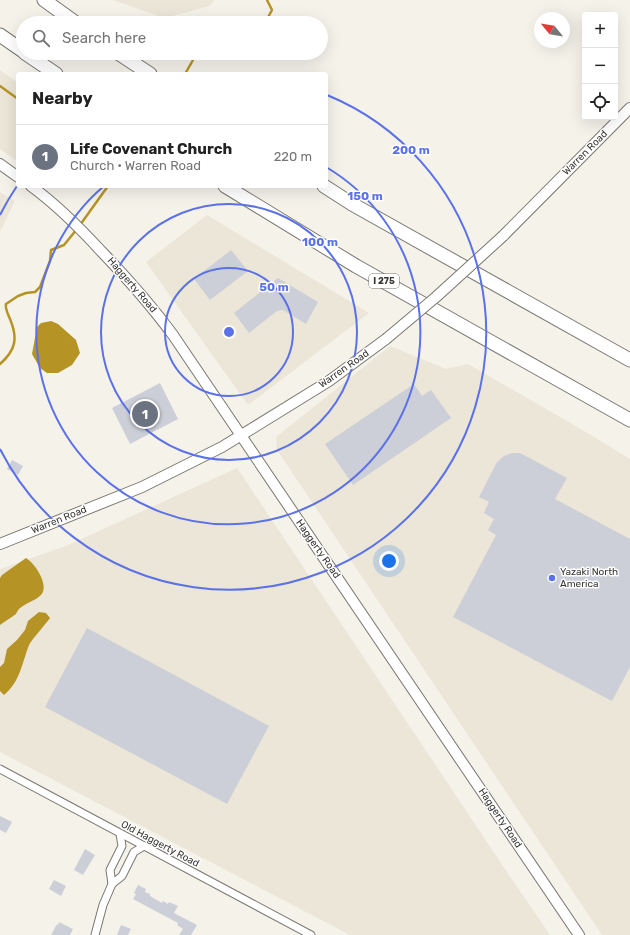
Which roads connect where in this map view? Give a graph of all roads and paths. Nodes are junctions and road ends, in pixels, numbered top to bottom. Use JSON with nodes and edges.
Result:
{"nodes":[{"id":1,"x":44,"y":0,"type":"edge"},
{"id":2,"x":66,"y":16,"type":"edge"},
{"id":3,"x":0,"y":35,"type":"edge"},
{"id":4,"x":16,"y":46,"type":"edge"},
{"id":5,"x":36,"y":60,"type":"edge"},
{"id":6,"x":129,"y":60,"type":"edge"},
{"id":7,"x":53,"y":72,"type":"edge"},
{"id":8,"x":147,"y":72,"type":"edge"},
{"id":9,"x":630,"y":108,"type":"edge"},
{"id":10,"x":0,"y":164,"type":"edge"},
{"id":11,"x":16,"y":176,"type":"edge"},
{"id":12,"x":33,"y":188,"type":"edge"},
{"id":13,"x":228,"y":188,"type":"edge"},
{"id":14,"x":327,"y":188,"type":"edge"},
{"id":15,"x":630,"y":360,"type":"edge"},
{"id":16,"x":630,"y":420,"type":"edge"},
{"id":17,"x":242,"y":435,"type":"junction"},
{"id":18,"x":0,"y":544,"type":"edge"},
{"id":19,"x":0,"y":769,"type":"edge"},
{"id":20,"x":120,"y":834,"type":"junction"},
{"id":21,"x":144,"y":846,"type":"junction"},
{"id":22,"x":112,"y":884,"type":"junction"},
{"id":23,"x":95,"y":935,"type":"edge"},
{"id":24,"x":312,"y":935,"type":"edge"},
{"id":25,"x":579,"y":935,"type":"edge"}],
"edges":[{"from":1,"to":2,"type":"highway"},
{"from":3,"to":4,"type":"highway"},
{"from":5,"to":7,"type":"highway"},
{"from":6,"to":8,"type":"highway"},
{"from":9,"to":17,"type":"main road","name":"Warren Road","bridge":true},
{"from":10,"to":11,"type":"main road"},
{"from":12,"to":17,"type":"main road","name":"Haggerty Road"},
{"from":13,"to":16,"type":"highway","number":"I 275"},
{"from":14,"to":15,"type":"highway"},
{"from":17,"to":18,"type":"main road","name":"Warren Road"},
{"from":17,"to":25,"type":"main road","name":"Haggerty Road"},
{"from":19,"to":20,"type":"street","name":"Old Haggerty Road"},
{"from":20,"to":21,"type":"street","name":"Old Haggerty Road"},
{"from":20,"to":22,"type":"street"},
{"from":21,"to":22,"type":"street"},
{"from":21,"to":24,"type":"street","name":"Old Haggerty Road"},
{"from":22,"to":23,"type":"street"}]}
